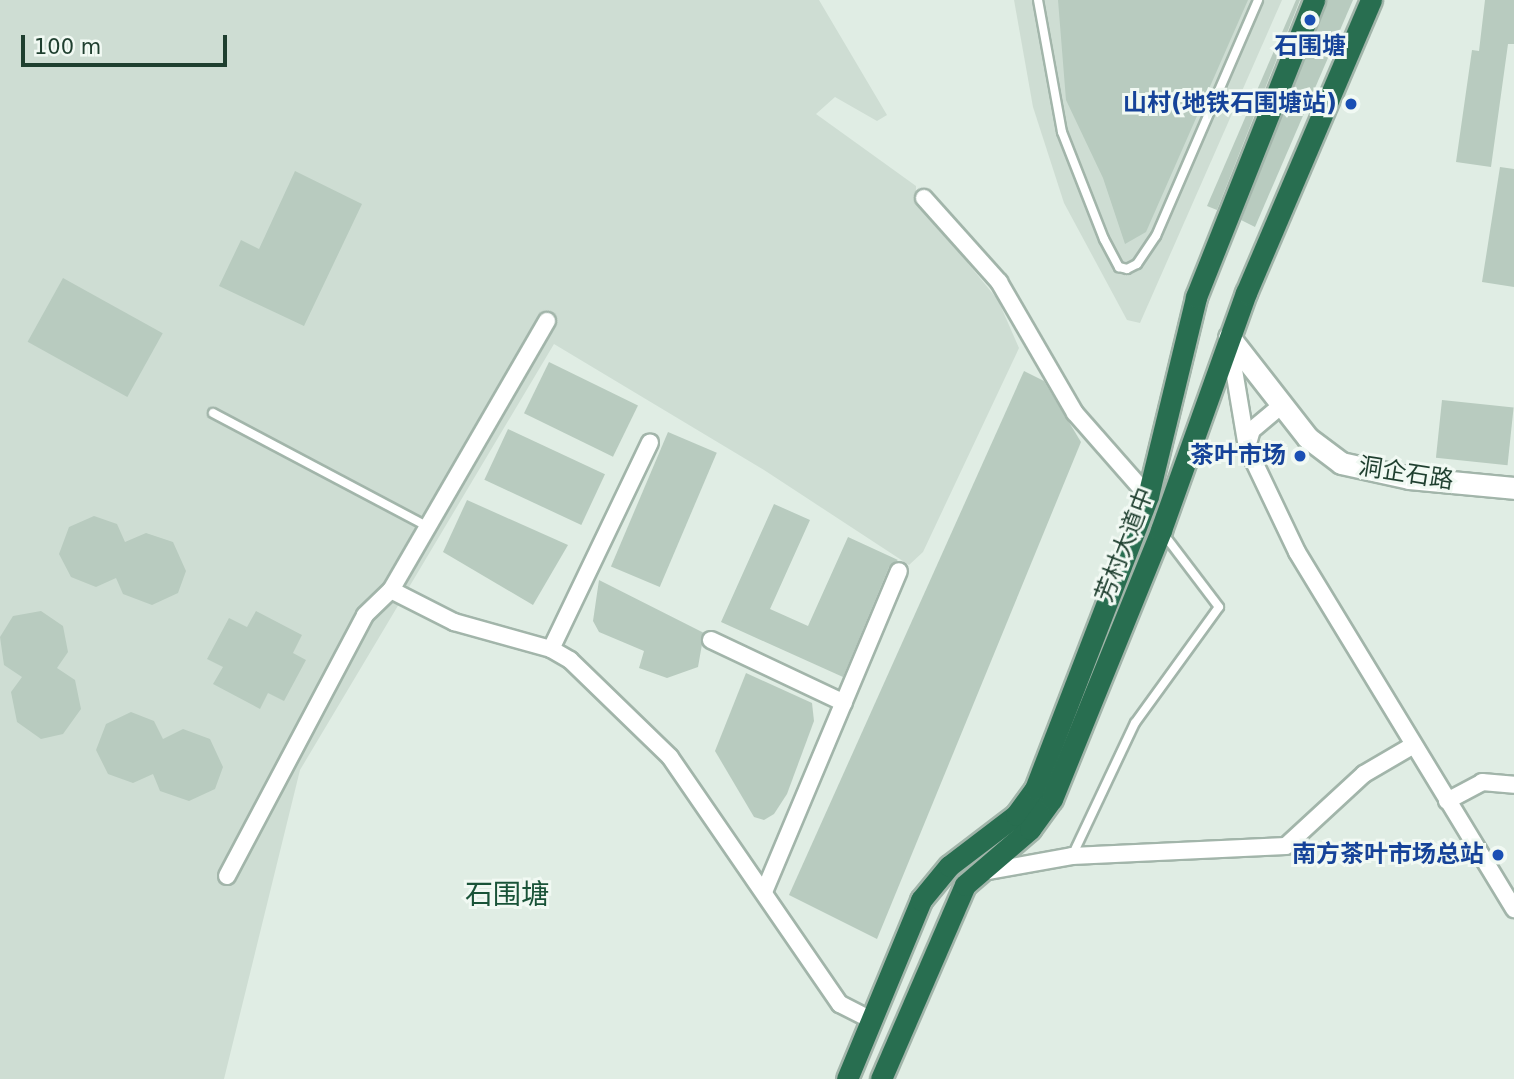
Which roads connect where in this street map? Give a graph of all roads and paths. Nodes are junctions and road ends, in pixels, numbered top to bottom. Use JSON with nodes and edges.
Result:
{"nodes":[{"id":1,"x":1038,"y":0,"type":"edge"},
{"id":2,"x":1258,"y":0,"type":"edge"},
{"id":3,"x":1314,"y":0,"type":"edge"},
{"id":4,"x":1371,"y":0,"type":"edge"},
{"id":5,"x":924,"y":198,"type":"dead end"},
{"id":6,"x":547,"y":321,"type":"dead end"},
{"id":7,"x":1229,"y":337,"type":"junction"},
{"id":8,"x":1282,"y":406,"type":"junction"},
{"id":9,"x":213,"y":413,"type":"dead end"},
{"id":10,"x":650,"y":442,"type":"dead end"},
{"id":11,"x":1247,"y":447,"type":"junction"},
{"id":12,"x":1514,"y":488,"type":"edge"},
{"id":13,"x":1148,"y":496,"type":"junction"},
{"id":14,"x":428,"y":527,"type":"junction"},
{"id":15,"x":1161,"y":530,"type":"junction"},
{"id":16,"x":899,"y":571,"type":"dead end"},
{"id":17,"x":391,"y":590,"type":"junction"},
{"id":18,"x":711,"y":640,"type":"dead end"},
{"id":19,"x":551,"y":649,"type":"junction"},
{"id":20,"x":844,"y":704,"type":"junction"},
{"id":21,"x":1412,"y":746,"type":"junction"},
{"id":22,"x":1514,"y":785,"type":"edge"},
{"id":23,"x":1447,"y":801,"type":"junction"},
{"id":24,"x":1072,"y":856,"type":"junction"},
{"id":25,"x":989,"y":871,"type":"dead end"},
{"id":26,"x":227,"y":876,"type":"dead end"},
{"id":27,"x":764,"y":892,"type":"junction"},
{"id":28,"x":1514,"y":909,"type":"edge"},
{"id":29,"x":871,"y":1020,"type":"junction"},
{"id":30,"x":846,"y":1079,"type":"edge"},
{"id":31,"x":881,"y":1079,"type":"edge"}],
"edges":[{"from":1,"to":2,"type":"lane"},
{"from":3,"to":13,"type":"highway","name":"芳村大道中"},
{"from":4,"to":7,"type":"highway","name":"芳村大道中"},
{"from":5,"to":13,"type":"street"},
{"from":6,"to":14,"type":"street"},
{"from":7,"to":8,"type":"street","name":"洞企石路"},
{"from":7,"to":11,"type":"street"},
{"from":7,"to":15,"type":"highway","name":"芳村大道中"},
{"from":8,"to":11,"type":"street"},
{"from":8,"to":12,"type":"street","name":"洞企石路"},
{"from":9,"to":14,"type":"lane"},
{"from":10,"to":19,"type":"street"},
{"from":11,"to":21,"type":"street"},
{"from":13,"to":29,"type":"highway","name":"芳村大道中"},
{"from":14,"to":17,"type":"street"},
{"from":15,"to":24,"type":"lane"},
{"from":15,"to":31,"type":"highway","name":"芳村大道中"},
{"from":16,"to":20,"type":"street"},
{"from":17,"to":19,"type":"street"},
{"from":17,"to":26,"type":"street"},
{"from":18,"to":20,"type":"street"},
{"from":19,"to":27,"type":"street"},
{"from":20,"to":27,"type":"street"},
{"from":21,"to":23,"type":"street"},
{"from":21,"to":24,"type":"street"},
{"from":22,"to":23,"type":"street"},
{"from":23,"to":28,"type":"street"},
{"from":24,"to":25,"type":"street"},
{"from":27,"to":29,"type":"street"},
{"from":29,"to":30,"type":"highway","name":"芳村大道中"}]}
